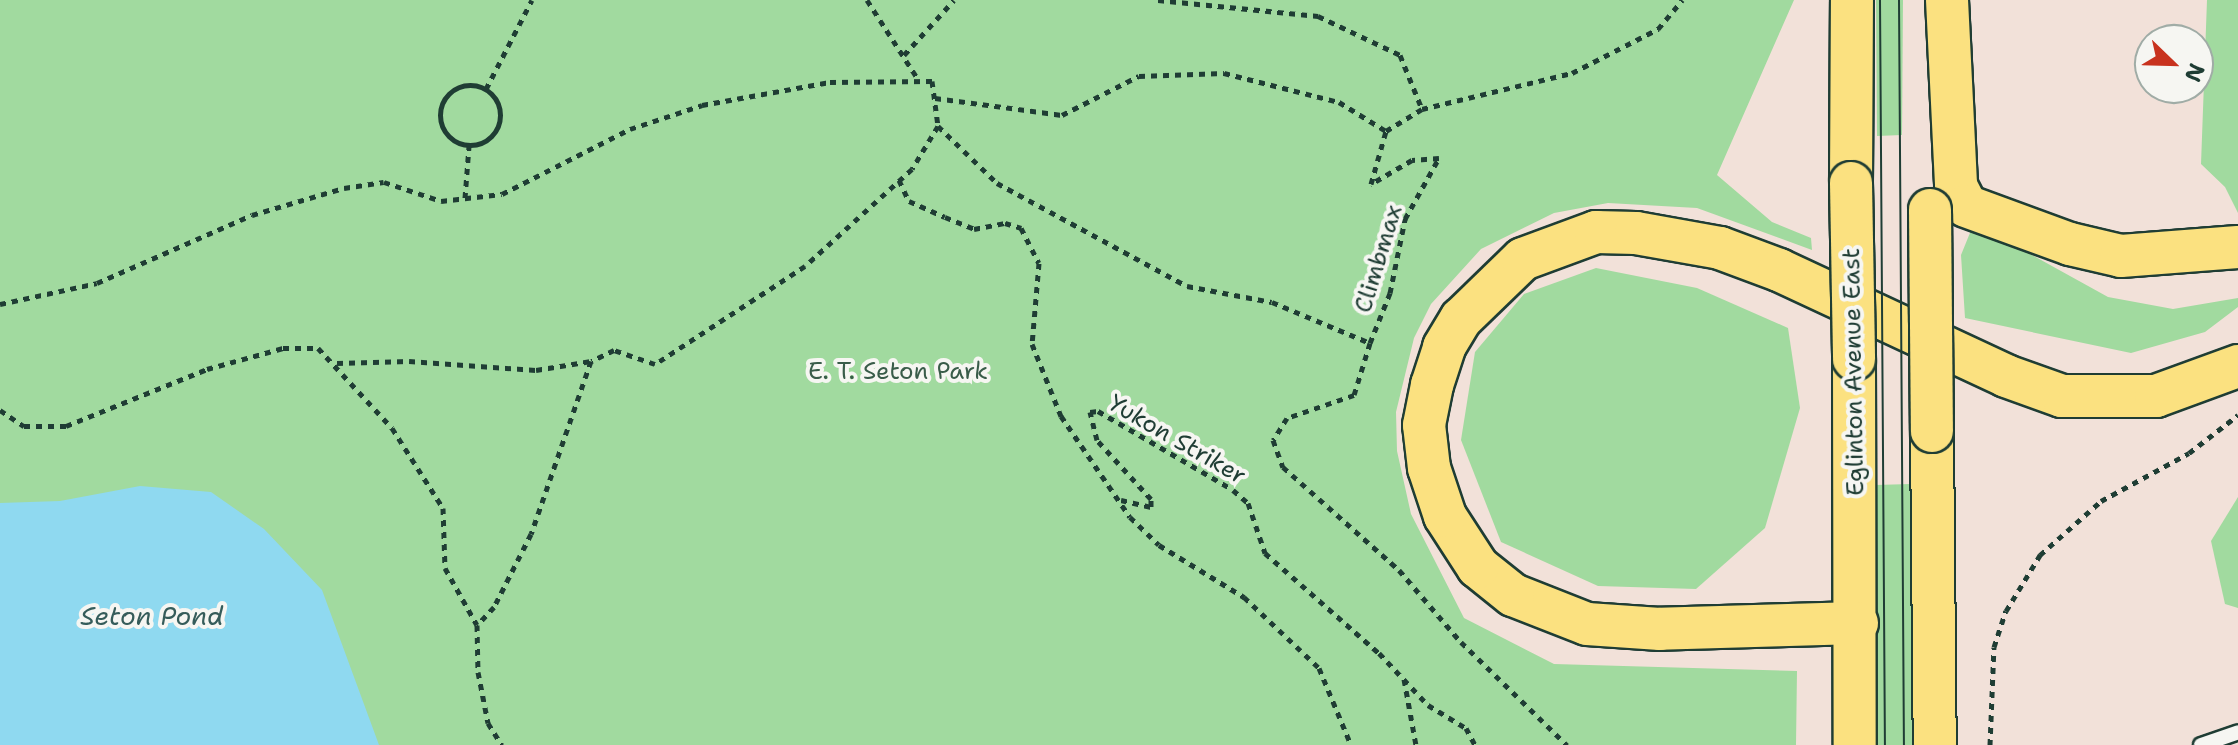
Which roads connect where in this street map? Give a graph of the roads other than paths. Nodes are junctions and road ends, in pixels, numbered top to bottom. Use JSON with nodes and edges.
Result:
{"nodes":[{"id":1,"x":1852,"y":0,"type":"edge"},
{"id":2,"x":1928,"y":0,"type":"edge"},
{"id":3,"x":1947,"y":0,"type":"edge"},
{"id":4,"x":2238,"y":247,"type":"edge"},
{"id":5,"x":2238,"y":366,"type":"edge"},
{"id":6,"x":1857,"y":623,"type":"junction"},
{"id":7,"x":2238,"y":732,"type":"edge"},
{"id":8,"x":1855,"y":745,"type":"edge"},
{"id":9,"x":1935,"y":745,"type":"edge"},
{"id":10,"x":2201,"y":745,"type":"edge"}],
"edges":[{"from":1,"to":6,"type":"main road","name":"Eglinton Avenue East","bridge":true},
{"from":2,"to":9,"type":"main road","bridge":true},
{"from":3,"to":4,"type":"main road"},
{"from":5,"to":6,"type":"main road"},
{"from":6,"to":8,"type":"main road","name":"Eglinton Avenue East"},
{"from":7,"to":10,"type":"lane"}]}
